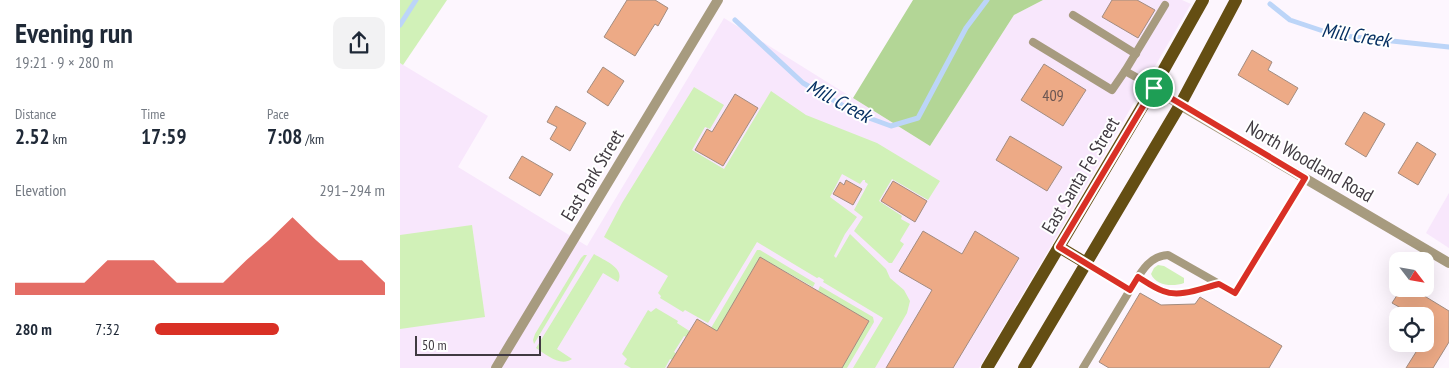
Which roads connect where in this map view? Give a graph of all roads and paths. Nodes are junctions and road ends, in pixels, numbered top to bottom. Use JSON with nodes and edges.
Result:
{"nodes":[{"id":1,"x":718,"y":0,"type":"edge"},
{"id":2,"x":1203,"y":0,"type":"edge"},
{"id":3,"x":1236,"y":0,"type":"edge"},
{"id":4,"x":1165,"y":5,"type":"dead end"},
{"id":5,"x":1073,"y":15,"type":"dead end"},
{"id":6,"x":1033,"y":42,"type":"dead end"},
{"id":7,"x":1136,"y":54,"type":"junction"},
{"id":8,"x":1125,"y":71,"type":"junction"},
{"id":9,"x":1154,"y":88,"type":"junction"},
{"id":10,"x":1180,"y":105,"type":"junction"},
{"id":11,"x":1305,"y":178,"type":"junction"},
{"id":12,"x":1059,"y":247,"type":"junction"},
{"id":13,"x":1086,"y":263,"type":"junction"},
{"id":14,"x":1449,"y":263,"type":"edge"},
{"id":15,"x":1138,"y":277,"type":"junction"},
{"id":16,"x":1219,"y":284,"type":"junction"},
{"id":17,"x":1130,"y":290,"type":"junction"},
{"id":18,"x":496,"y":368,"type":"edge"},
{"id":19,"x":987,"y":368,"type":"edge"},
{"id":20,"x":1024,"y":368,"type":"edge"},
{"id":21,"x":1083,"y":368,"type":"edge"}],
"edges":[{"from":1,"to":18,"type":"street","name":"East Park Street"},
{"from":2,"to":9,"type":"main road","name":"East Santa Fe Street"},
{"from":3,"to":10,"type":"main road"},
{"from":4,"to":7,"type":"lane"},
{"from":5,"to":7,"type":"lane"},
{"from":6,"to":8,"type":"lane"},
{"from":7,"to":8,"type":"lane"},
{"from":8,"to":9,"type":"lane"},
{"from":9,"to":10,"type":"street","name":"North Woodland Road"},
{"from":9,"to":12,"type":"main road","name":"East Santa Fe Street"},
{"from":10,"to":11,"type":"street","name":"North Woodland Road"},
{"from":10,"to":13,"type":"main road"},
{"from":11,"to":14,"type":"street","name":"North Woodland Road"},
{"from":11,"to":16,"type":"lane"},
{"from":12,"to":13,"type":"main road"},
{"from":12,"to":19,"type":"main road","name":"East Santa Fe Street"},
{"from":13,"to":17,"type":"lane"},
{"from":13,"to":20,"type":"main road"},
{"from":15,"to":16,"type":"lane"},
{"from":15,"to":16,"type":"lane"},
{"from":15,"to":17,"type":"lane"},
{"from":17,"to":21,"type":"lane"}]}
